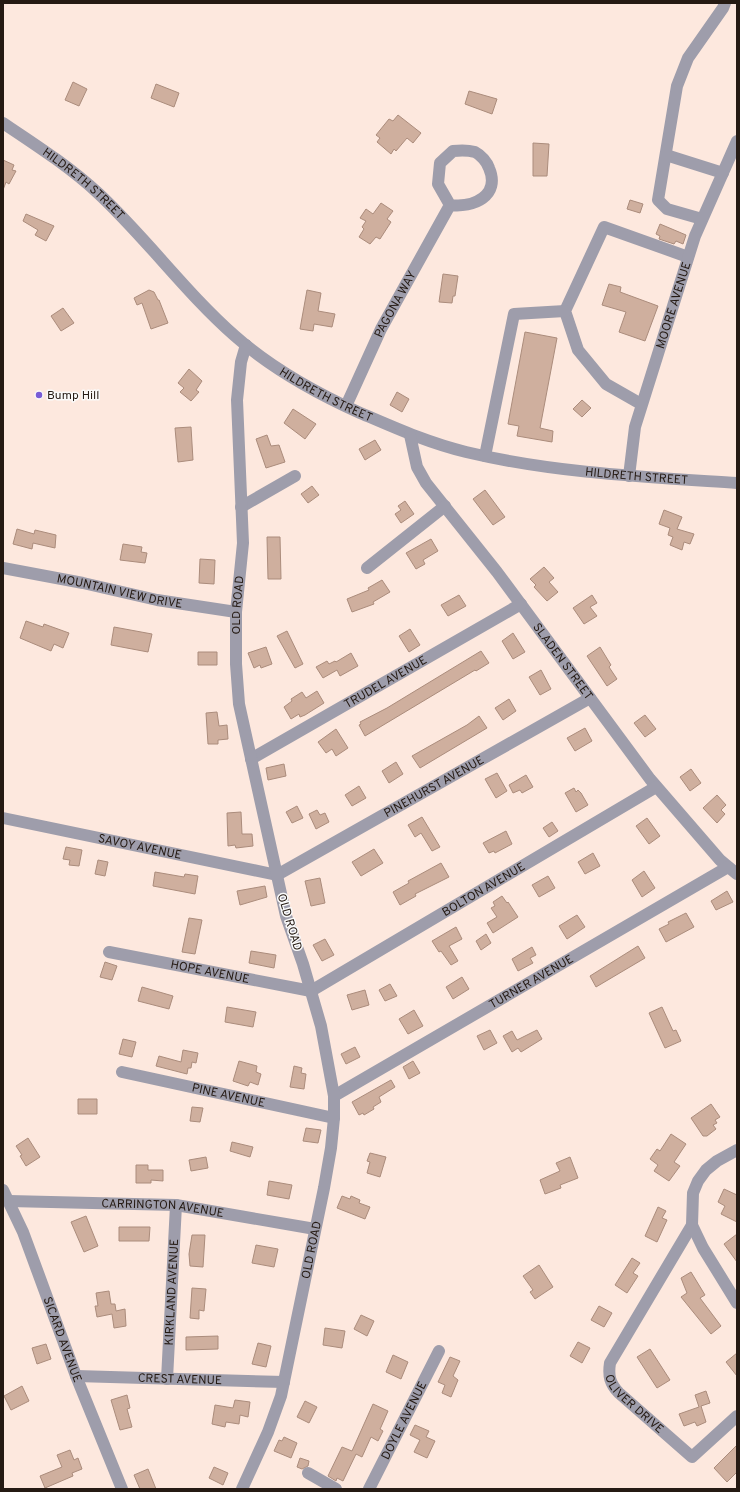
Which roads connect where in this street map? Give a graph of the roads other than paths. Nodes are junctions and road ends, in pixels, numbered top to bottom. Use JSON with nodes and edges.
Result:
{"nodes":[{"id":1,"x":725,"y":3,"type":"edge"},
{"id":2,"x":3,"y":123,"type":"edge"},
{"id":3,"x":737,"y":141,"type":"edge"},
{"id":4,"x":666,"y":155,"type":"junction"},
{"id":5,"x":722,"y":173,"type":"junction"},
{"id":6,"x":450,"y":205,"type":"junction"},
{"id":7,"x":702,"y":219,"type":"junction"},
{"id":8,"x":688,"y":257,"type":"junction"},
{"id":9,"x":565,"y":311,"type":"junction"},
{"id":10,"x":246,"y":345,"type":"junction"},
{"id":11,"x":642,"y":404,"type":"junction"},
{"id":12,"x":346,"y":406,"type":"junction"},
{"id":13,"x":410,"y":435,"type":"junction"},
{"id":14,"x":485,"y":456,"type":"junction"},
{"id":15,"x":295,"y":476,"type":"dead end"},
{"id":16,"x":629,"y":476,"type":"junction"},
{"id":17,"x":737,"y":483,"type":"edge"},
{"id":18,"x":445,"y":506,"type":"junction"},
{"id":19,"x":241,"y":507,"type":"junction"},
{"id":20,"x":3,"y":568,"type":"edge"},
{"id":21,"x":367,"y":568,"type":"dead end"},
{"id":22,"x":520,"y":604,"type":"junction"},
{"id":23,"x":236,"y":612,"type":"junction"},
{"id":24,"x":590,"y":698,"type":"junction"},
{"id":25,"x":251,"y":759,"type":"junction"},
{"id":26,"x":656,"y":787,"type":"junction"},
{"id":27,"x":3,"y":818,"type":"edge"},
{"id":28,"x":733,"y":870,"type":"edge"},
{"id":29,"x":277,"y":876,"type":"junction"},
{"id":30,"x":108,"y":952,"type":"dead end"},
{"id":31,"x":311,"y":991,"type":"junction"},
{"id":32,"x":122,"y":1072,"type":"dead end"},
{"id":33,"x":334,"y":1096,"type":"junction"},
{"id":34,"x":334,"y":1118,"type":"junction"},
{"id":35,"x":737,"y":1150,"type":"edge"},
{"id":36,"x":3,"y":1190,"type":"edge"},
{"id":37,"x":9,"y":1201,"type":"junction"},
{"id":38,"x":176,"y":1205,"type":"junction"},
{"id":39,"x":692,"y":1225,"type":"junction"},
{"id":40,"x":314,"y":1229,"type":"junction"},
{"id":41,"x":737,"y":1303,"type":"edge"},
{"id":42,"x":439,"y":1351,"type":"dead end"},
{"id":43,"x":76,"y":1376,"type":"junction"},
{"id":44,"x":168,"y":1379,"type":"junction"},
{"id":45,"x":284,"y":1382,"type":"junction"},
{"id":46,"x":737,"y":1416,"type":"edge"},
{"id":47,"x":308,"y":1473,"type":"dead end"},
{"id":48,"x":122,"y":1489,"type":"edge"},
{"id":49,"x":242,"y":1489,"type":"edge"},
{"id":50,"x":336,"y":1489,"type":"edge"},
{"id":51,"x":369,"y":1489,"type":"edge"}],
"edges":[{"from":1,"to":4,"type":"street"},
{"from":2,"to":10,"type":"street","name":"HILDRETH STREET"},
{"from":3,"to":5,"type":"street","name":"MOORE AVENUE"},
{"from":4,"to":5,"type":"street"},
{"from":4,"to":7,"type":"street"},
{"from":5,"to":7,"type":"street","name":"MOORE AVENUE"},
{"from":6,"to":6,"type":"street"},
{"from":6,"to":12,"type":"street","name":"PAGONA WAY"},
{"from":7,"to":8,"type":"street","name":"MOORE AVENUE"},
{"from":8,"to":9,"type":"street"},
{"from":8,"to":11,"type":"street","name":"MOORE AVENUE"},
{"from":9,"to":11,"type":"street"},
{"from":9,"to":14,"type":"street"},
{"from":10,"to":12,"type":"street","name":"HILDRETH STREET"},
{"from":10,"to":19,"type":"street","name":"OLD ROAD"},
{"from":11,"to":16,"type":"street","name":"MOORE AVENUE"},
{"from":12,"to":13,"type":"street","name":"HILDRETH STREET"},
{"from":13,"to":14,"type":"street","name":"HILDRETH STREET"},
{"from":13,"to":18,"type":"street","name":"SLADEN STREET"},
{"from":14,"to":16,"type":"street","name":"HILDRETH STREET"},
{"from":15,"to":19,"type":"street"},
{"from":16,"to":17,"type":"street","name":"HILDRETH STREET"},
{"from":18,"to":21,"type":"street"},
{"from":18,"to":22,"type":"street","name":"SLADEN STREET"},
{"from":19,"to":23,"type":"street","name":"OLD ROAD"},
{"from":20,"to":23,"type":"street","name":"MOUNTAIN VIEW DRIVE"},
{"from":22,"to":24,"type":"street","name":"SLADEN STREET"},
{"from":22,"to":25,"type":"street","name":"TRUDEL AVENUE"},
{"from":23,"to":25,"type":"street","name":"OLD ROAD"},
{"from":24,"to":26,"type":"street","name":"SLADEN STREET"},
{"from":24,"to":29,"type":"street","name":"PINEHURST AVENUE"},
{"from":25,"to":29,"type":"street","name":"OLD ROAD"},
{"from":26,"to":28,"type":"street","name":"SLADEN STREET"},
{"from":26,"to":31,"type":"street","name":"BOLTON AVENUE"},
{"from":27,"to":29,"type":"street","name":"SAVOY AVENUE"},
{"from":28,"to":33,"type":"street","name":"TURNER AVENUE"},
{"from":29,"to":31,"type":"street","name":"OLD ROAD"},
{"from":30,"to":31,"type":"street","name":"HOPE AVENUE"},
{"from":31,"to":33,"type":"street","name":"OLD ROAD"},
{"from":32,"to":34,"type":"street","name":"PINE AVENUE"},
{"from":33,"to":34,"type":"street","name":"OLD ROAD"},
{"from":34,"to":40,"type":"street","name":"OLD ROAD"},
{"from":35,"to":39,"type":"street"},
{"from":36,"to":37,"type":"street","name":"SICARD AVENUE"},
{"from":37,"to":38,"type":"street","name":"CARRINGTON AVENUE"},
{"from":37,"to":43,"type":"street","name":"SICARD AVENUE"},
{"from":38,"to":40,"type":"street","name":"CARRINGTON AVENUE"},
{"from":38,"to":44,"type":"street","name":"KIRKLAND AVENUE"},
{"from":39,"to":41,"type":"street"},
{"from":39,"to":46,"type":"street","name":"OLIVER DRIVE"},
{"from":40,"to":45,"type":"street","name":"OLD ROAD"},
{"from":42,"to":51,"type":"street","name":"DOYLE AVENUE"},
{"from":43,"to":44,"type":"street","name":"CREST AVENUE"},
{"from":43,"to":48,"type":"street","name":"SICARD AVENUE"},
{"from":44,"to":45,"type":"street","name":"CREST AVENUE"},
{"from":45,"to":49,"type":"street","name":"OLD ROAD"},
{"from":47,"to":50,"type":"street"}]}
